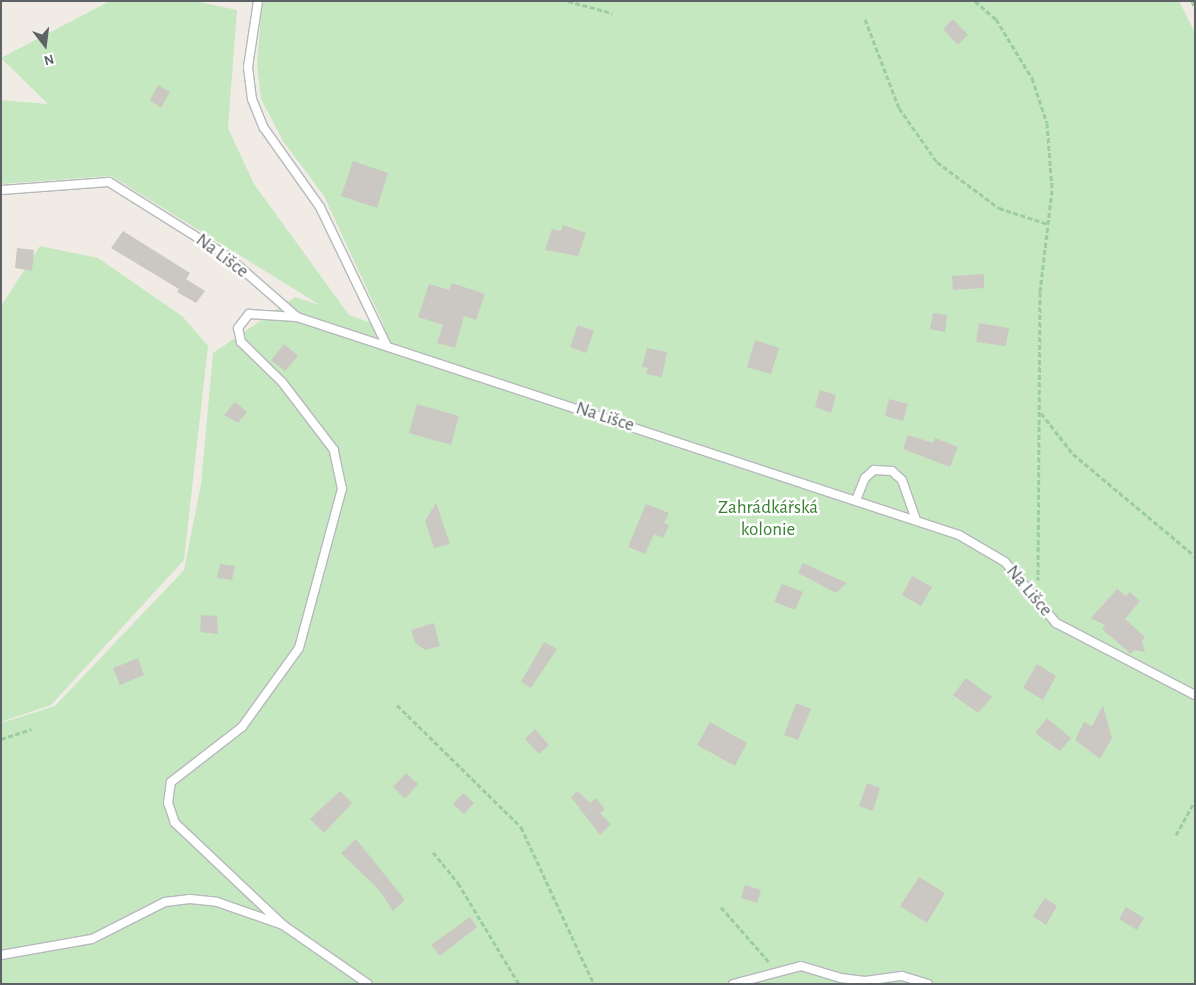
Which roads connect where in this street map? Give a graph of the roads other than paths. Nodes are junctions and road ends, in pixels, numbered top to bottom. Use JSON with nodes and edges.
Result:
{"nodes":[{"id":1,"x":258,"y":1,"type":"edge"},
{"id":2,"x":2,"y":190,"type":"dead end"},
{"id":3,"x":297,"y":317,"type":"junction"},
{"id":4,"x":386,"y":344,"type":"junction"},
{"id":5,"x":856,"y":500,"type":"junction"},
{"id":6,"x":916,"y":520,"type":"junction"},
{"id":7,"x":1195,"y":695,"type":"edge"},
{"id":8,"x":284,"y":925,"type":"junction"},
{"id":9,"x":1,"y":955,"type":"edge"},
{"id":10,"x":769,"y":963,"type":"road end"},
{"id":11,"x":774,"y":970,"type":"junction"},
{"id":12,"x":368,"y":984,"type":"edge"},
{"id":13,"x":733,"y":984,"type":"edge"},
{"id":14,"x":928,"y":984,"type":"edge"}],
"edges":[{"from":1,"to":4,"type":"lane"},
{"from":2,"to":3,"type":"lane","name":"Na Lišce"},
{"from":3,"to":4,"type":"lane","name":"Na Lišce"},
{"from":3,"to":8,"type":"lane"},
{"from":4,"to":5,"type":"lane","name":"Na Lišce"},
{"from":5,"to":6,"type":"lane","name":"Na Lišce"},
{"from":5,"to":6,"type":"lane"},
{"from":6,"to":7,"type":"lane","name":"Na Lišce"},
{"from":8,"to":9,"type":"lane"},
{"from":8,"to":12,"type":"lane"},
{"from":10,"to":11,"type":"lane"},
{"from":11,"to":13,"type":"lane"},
{"from":11,"to":14,"type":"lane"}]}
